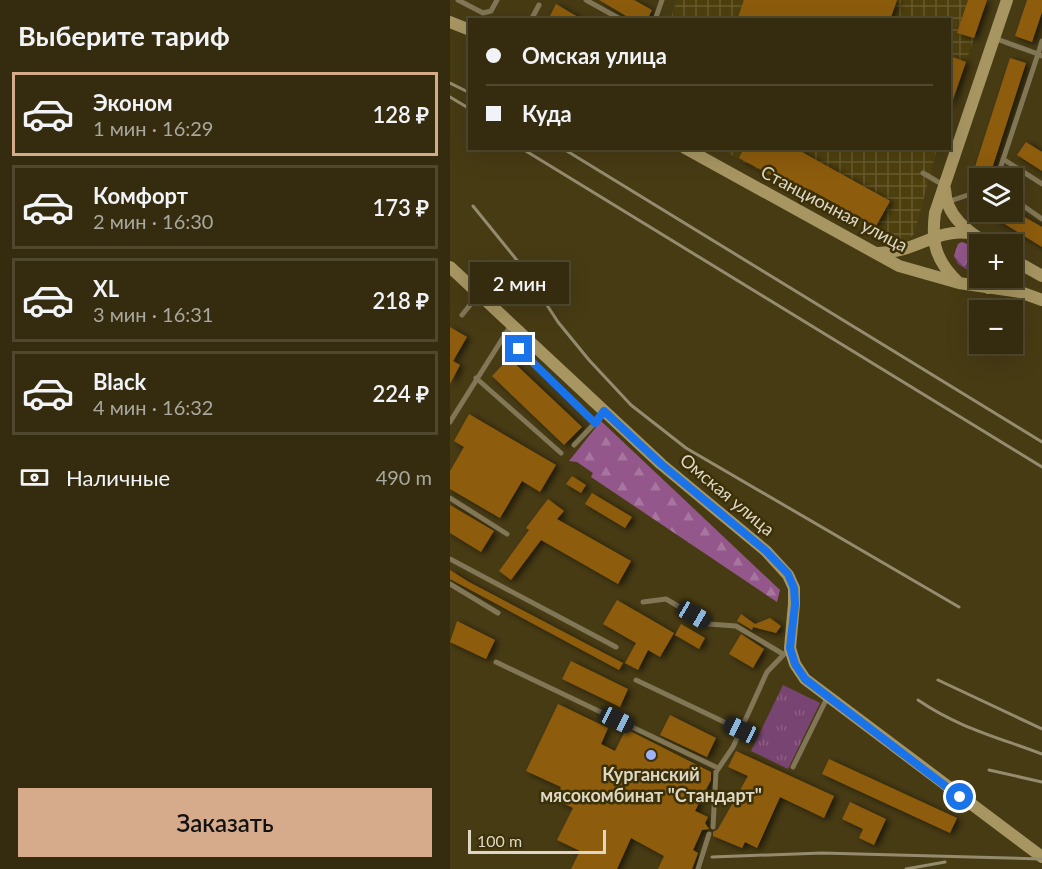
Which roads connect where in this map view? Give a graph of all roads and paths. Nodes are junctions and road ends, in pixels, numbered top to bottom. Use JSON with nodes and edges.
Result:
{"nodes":[{"id":1,"x":458,"y":0,"type":"edge"},
{"id":2,"x":497,"y":0,"type":"edge"},
{"id":3,"x":586,"y":0,"type":"edge"},
{"id":4,"x":662,"y":0,"type":"edge"},
{"id":5,"x":1007,"y":0,"type":"edge"},
{"id":6,"x":539,"y":5,"type":"dead end"},
{"id":7,"x":532,"y":18,"type":"edge"},
{"id":8,"x":618,"y":18,"type":"edge"},
{"id":9,"x":656,"y":18,"type":"edge"},
{"id":10,"x":450,"y":22,"type":"edge"},
{"id":11,"x":468,"y":29,"type":"edge"},
{"id":12,"x":994,"y":38,"type":"junction"},
{"id":13,"x":1042,"y":41,"type":"edge"},
{"id":14,"x":1040,"y":55,"type":"edge"},
{"id":15,"x":954,"y":145,"type":"edge"},
{"id":16,"x":689,"y":150,"type":"edge"},
{"id":17,"x":1003,"y":159,"type":"junction"},
{"id":18,"x":1000,"y":168,"type":"edge"},
{"id":19,"x":922,"y":173,"type":"dead end"},
{"id":20,"x":1042,"y":184,"type":"edge"},
{"id":21,"x":945,"y":186,"type":"junction"},
{"id":22,"x":969,"y":195,"type":"edge"},
{"id":23,"x":946,"y":203,"type":"junction"},
{"id":24,"x":1023,"y":206,"type":"edge"},
{"id":25,"x":1042,"y":219,"type":"edge"},
{"id":26,"x":969,"y":233,"type":"joint"},
{"id":27,"x":933,"y":239,"type":"junction"},
{"id":28,"x":872,"y":253,"type":"junction"},
{"id":29,"x":1023,"y":265,"type":"edge"},
{"id":30,"x":450,"y":267,"type":"edge"},
{"id":31,"x":1042,"y":276,"type":"edge"},
{"id":32,"x":959,"y":283,"type":"junction"},
{"id":33,"x":969,"y":285,"type":"edge"},
{"id":34,"x":987,"y":288,"type":"edge"},
{"id":35,"x":479,"y":294,"type":"junction"},
{"id":36,"x":1042,"y":300,"type":"edge"},
{"id":37,"x":462,"y":315,"type":"dead end"},
{"id":38,"x":507,"y":329,"type":"junction"},
{"id":39,"x":476,"y":378,"type":"junction"},
{"id":40,"x":604,"y":411,"type":"junction"},
{"id":41,"x":450,"y":422,"type":"edge"},
{"id":42,"x":595,"y":423,"type":"junction"},
{"id":43,"x":574,"y":445,"type":"dead end"},
{"id":44,"x":561,"y":453,"type":"dead end"},
{"id":45,"x":450,"y":498,"type":"edge"},
{"id":46,"x":507,"y":534,"type":"dead end"},
{"id":47,"x":450,"y":559,"type":"edge"},
{"id":48,"x":450,"y":584,"type":"edge"},
{"id":49,"x":643,"y":602,"type":"dead end"},
{"id":50,"x":498,"y":614,"type":"dead end"},
{"id":51,"x":616,"y":646,"type":"dead end"},
{"id":52,"x":786,"y":651,"type":"junction"},
{"id":53,"x":495,"y":662,"type":"dead end"},
{"id":54,"x":636,"y":680,"type":"dead end"},
{"id":55,"x":826,"y":698,"type":"junction"},
{"id":56,"x":741,"y":730,"type":"junction"},
{"id":57,"x":718,"y":768,"type":"junction"},
{"id":58,"x":793,"y":768,"type":"dead end"},
{"id":59,"x":712,"y":827,"type":"dead end"},
{"id":60,"x":709,"y":834,"type":"dead end"},
{"id":61,"x":1042,"y":857,"type":"edge"},
{"id":62,"x":698,"y":869,"type":"edge"}],
"edges":[{"from":1,"to":2,"type":"lane"},
{"from":3,"to":8,"type":"lane"},
{"from":4,"to":9,"type":"lane"},
{"from":5,"to":12,"type":"main road"},
{"from":6,"to":7,"type":"lane"},
{"from":10,"to":11,"type":"main road"},
{"from":12,"to":14,"type":"lane"},
{"from":12,"to":15,"type":"main road"},
{"from":13,"to":14,"type":"lane"},
{"from":14,"to":17,"type":"lane"},
{"from":15,"to":21,"type":"main road"},
{"from":16,"to":28,"type":"main road","name":"Станционная улица"},
{"from":17,"to":18,"type":"lane"},
{"from":17,"to":20,"type":"lane"},
{"from":19,"to":21,"type":"lane"},
{"from":21,"to":23,"type":"main road"},
{"from":21,"to":27,"type":"main road"},
{"from":22,"to":23,"type":"lane"},
{"from":23,"to":26,"type":"main road"},
{"from":24,"to":25,"type":"lane"},
{"from":26,"to":27,"type":"main road"},
{"from":27,"to":28,"type":"main road"},
{"from":27,"to":32,"type":"main road"},
{"from":28,"to":32,"type":"main road","name":"Станционная улица"},
{"from":29,"to":31,"type":"main road"},
{"from":30,"to":35,"type":"main road","name":"Омская улица"},
{"from":32,"to":33,"type":"main road","name":"Станционная улица"},
{"from":34,"to":36,"type":"main road","name":"Станционная улица"},
{"from":35,"to":37,"type":"lane"},
{"from":35,"to":38,"type":"main road","name":"Омская улица"},
{"from":38,"to":39,"type":"lane"},
{"from":38,"to":40,"type":"main road","name":"Омская улица"},
{"from":38,"to":42,"type":"lane"},
{"from":39,"to":41,"type":"lane"},
{"from":39,"to":44,"type":"lane"},
{"from":40,"to":42,"type":"lane"},
{"from":40,"to":52,"type":"main road","name":"Омская улица"},
{"from":42,"to":43,"type":"lane"},
{"from":45,"to":46,"type":"lane"},
{"from":47,"to":51,"type":"lane"},
{"from":48,"to":50,"type":"lane"},
{"from":49,"to":52,"type":"lane"},
{"from":52,"to":55,"type":"main road"},
{"from":52,"to":56,"type":"lane"},
{"from":53,"to":57,"type":"lane"},
{"from":54,"to":56,"type":"lane"},
{"from":55,"to":58,"type":"lane"},
{"from":55,"to":61,"type":"main road"},
{"from":56,"to":57,"type":"lane"},
{"from":57,"to":59,"type":"lane"},
{"from":60,"to":62,"type":"lane"}]}
